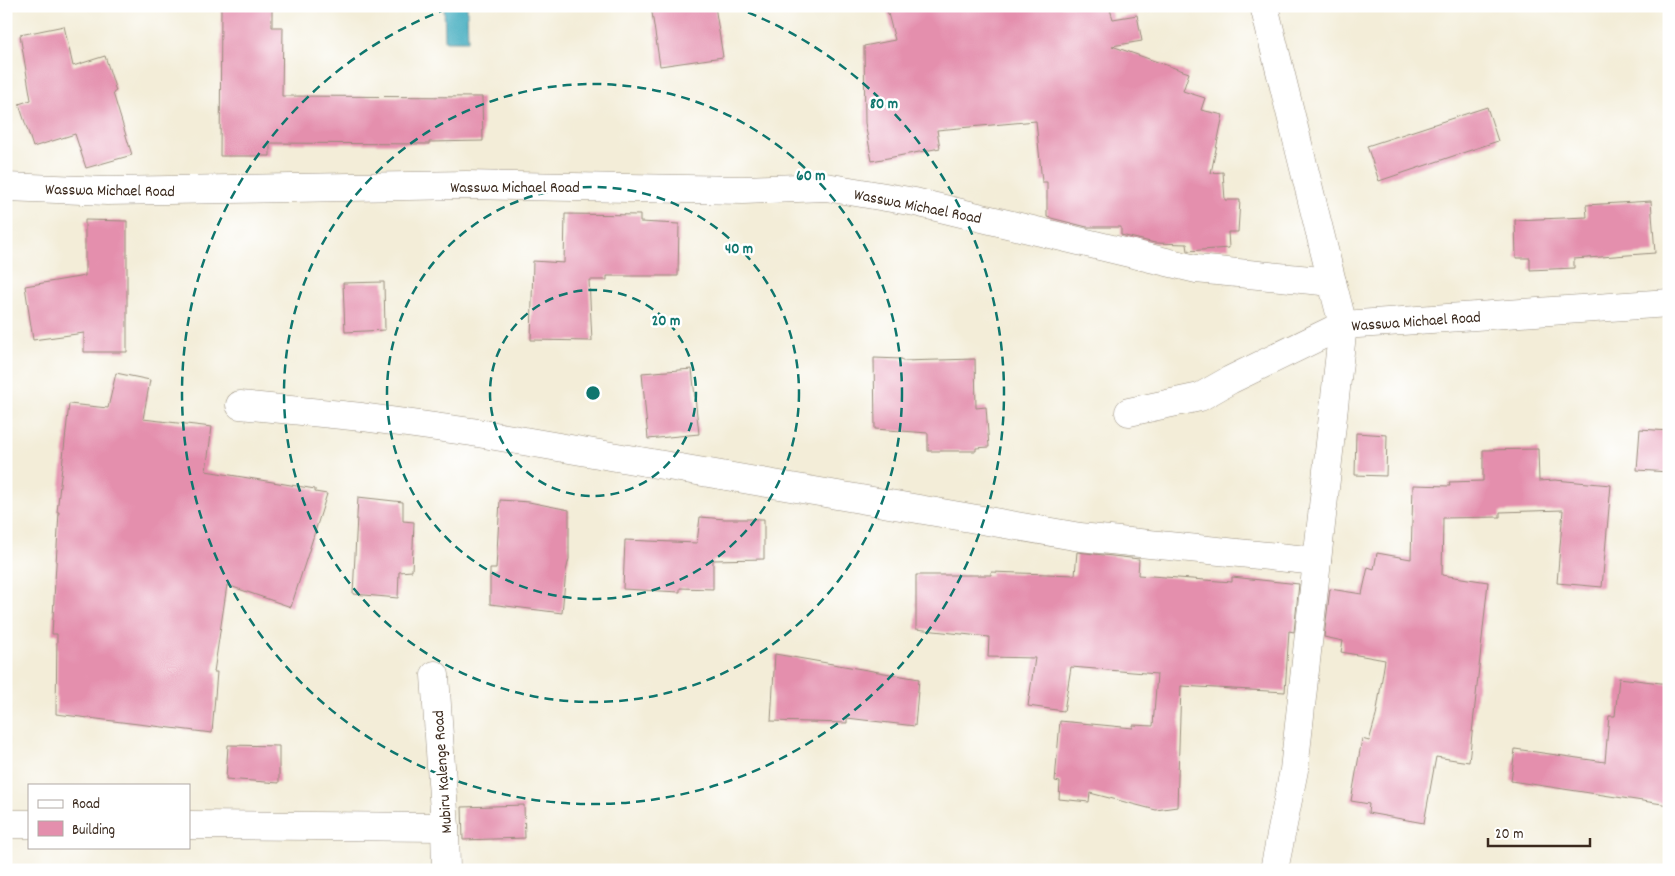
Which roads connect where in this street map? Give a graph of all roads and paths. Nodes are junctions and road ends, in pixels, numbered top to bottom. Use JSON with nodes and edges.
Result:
{"nodes":[{"id":1,"x":1264,"y":6,"type":"edge"},
{"id":2,"x":6,"y":186,"type":"edge"},
{"id":3,"x":1332,"y":282,"type":"junction"},
{"id":4,"x":1669,"y":303,"type":"edge"},
{"id":5,"x":1344,"y":326,"type":"junction"},
{"id":6,"x":240,"y":405,"type":"dead end"},
{"id":7,"x":1129,"y":412,"type":"dead end"},
{"id":8,"x":1317,"y":561,"type":"junction"},
{"id":9,"x":435,"y":674,"type":"dead end"},
{"id":10,"x":6,"y":824,"type":"edge"},
{"id":11,"x":28,"y":824,"type":"edge"},
{"id":12,"x":190,"y":825,"type":"edge"},
{"id":13,"x":445,"y":827,"type":"junction"},
{"id":14,"x":446,"y":870,"type":"edge"},
{"id":15,"x":1274,"y":870,"type":"edge"}],
"edges":[{"from":1,"to":3,"type":"street"},
{"from":2,"to":3,"type":"street","name":"Wasswa Michael Road"},
{"from":3,"to":5,"type":"street","name":"Wasswa Michael Road"},
{"from":4,"to":5,"type":"street","name":"Wasswa Michael Road"},
{"from":5,"to":7,"type":"street"},
{"from":5,"to":8,"type":"street"},
{"from":6,"to":8,"type":"street"},
{"from":8,"to":15,"type":"street"},
{"from":9,"to":13,"type":"street","name":"Mubiru Kalenge Road"},
{"from":10,"to":11,"type":"street"},
{"from":12,"to":13,"type":"street"},
{"from":13,"to":14,"type":"street","name":"Mubiru Kalenge Road"}]}
